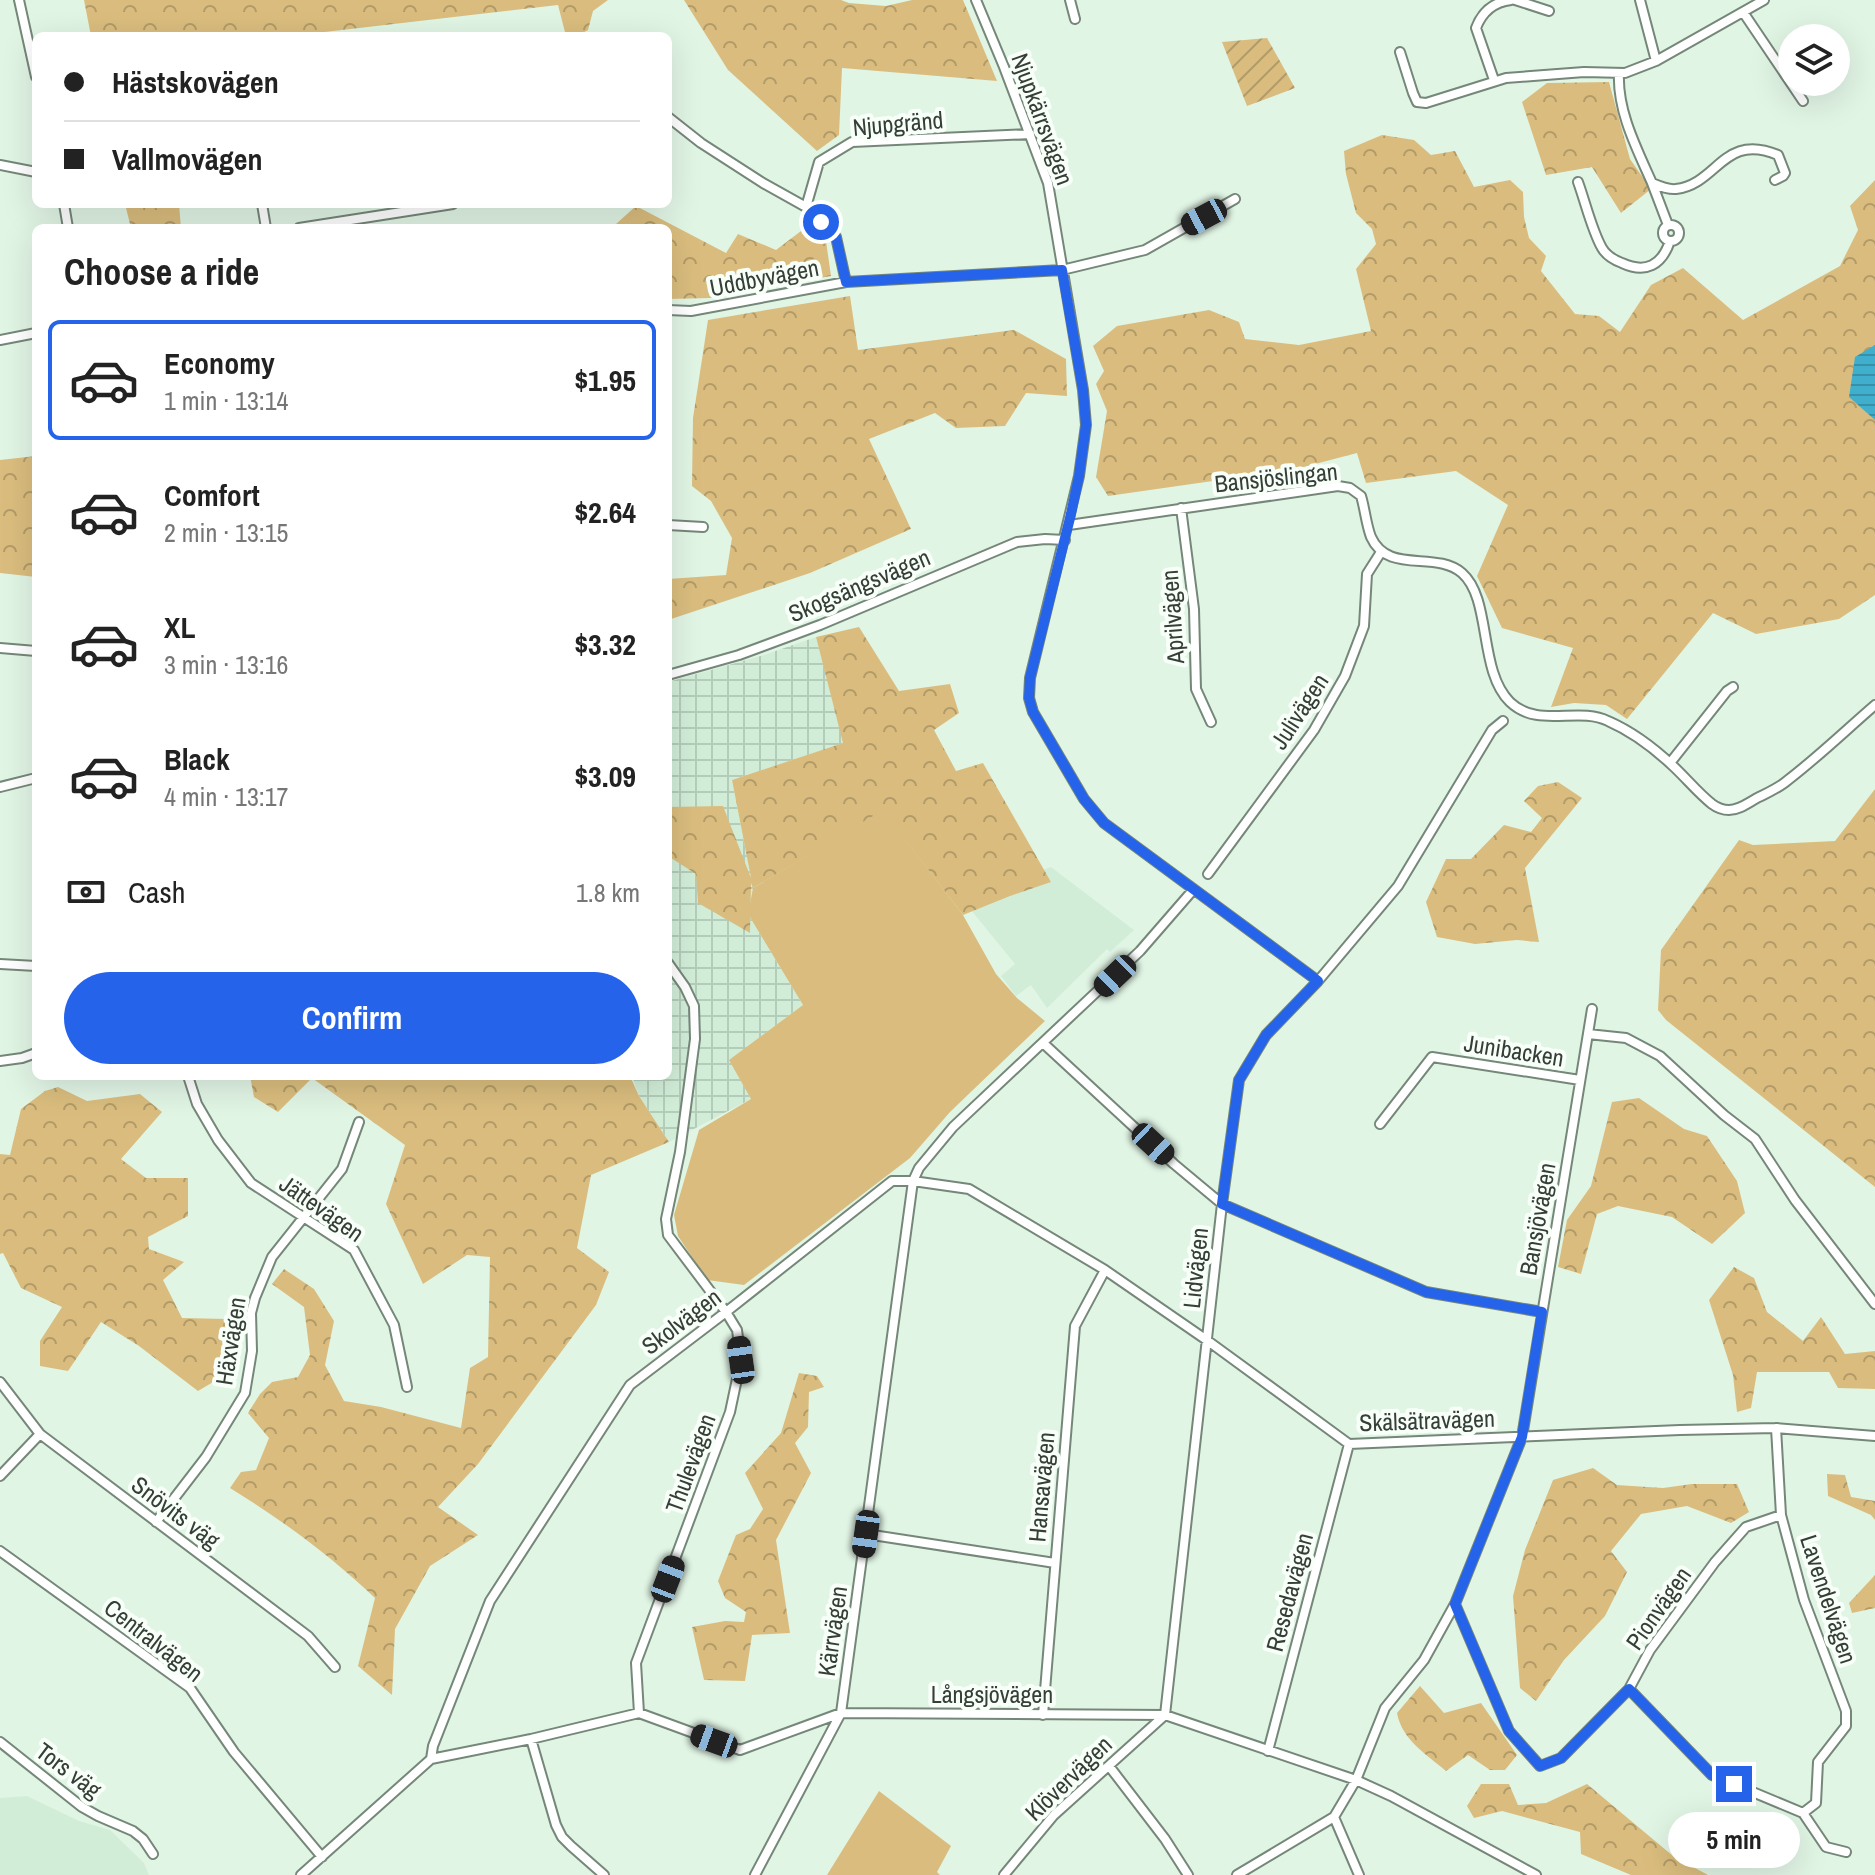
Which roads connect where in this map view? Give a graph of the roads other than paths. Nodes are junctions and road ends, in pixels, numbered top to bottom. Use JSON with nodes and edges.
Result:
{"nodes":[{"id":1,"x":19,"y":0,"type":"edge"},
{"id":2,"x":976,"y":0,"type":"edge"},
{"id":3,"x":1070,"y":0,"type":"edge"},
{"id":4,"x":1513,"y":0,"type":"edge"},
{"id":5,"x":1640,"y":0,"type":"edge"},
{"id":6,"x":1764,"y":0,"type":"edge"},
{"id":7,"x":1549,"y":11,"type":"dead end"},
{"id":8,"x":1743,"y":12,"type":"junction"},
{"id":9,"x":1075,"y":19,"type":"dead end"},
{"id":10,"x":1400,"y":52,"type":"dead end"},
{"id":11,"x":32,"y":59,"type":"edge"},
{"id":12,"x":1656,"y":61,"type":"junction"},
{"id":13,"x":1619,"y":73,"type":"junction"},
{"id":14,"x":1494,"y":80,"type":"junction"},
{"id":15,"x":1803,"y":101,"type":"dead end"},
{"id":16,"x":672,"y":121,"type":"edge"},
{"id":17,"x":1030,"y":134,"type":"junction"},
{"id":18,"x":0,"y":165,"type":"edge"},
{"id":19,"x":32,"y":171,"type":"edge"},
{"id":20,"x":1775,"y":180,"type":"dead end"},
{"id":21,"x":1578,"y":182,"type":"dead end"},
{"id":22,"x":1652,"y":183,"type":"junction"},
{"id":23,"x":1235,"y":199,"type":"dead end"},
{"id":24,"x":806,"y":207,"type":"junction"},
{"id":25,"x":427,"y":208,"type":"edge"},
{"id":26,"x":325,"y":224,"type":"edge"},
{"id":27,"x":1062,"y":270,"type":"junction"},
{"id":28,"x":846,"y":282,"type":"junction"},
{"id":29,"x":672,"y":310,"type":"edge"},
{"id":30,"x":32,"y":334,"type":"edge"},
{"id":31,"x":0,"y":340,"type":"edge"},
{"id":32,"x":1181,"y":508,"type":"junction"},
{"id":33,"x":672,"y":525,"type":"edge"},
{"id":34,"x":1069,"y":525,"type":"junction"},
{"id":35,"x":703,"y":527,"type":"dead end"},
{"id":36,"x":1065,"y":540,"type":"junction"},
{"id":37,"x":1381,"y":552,"type":"junction"},
{"id":38,"x":0,"y":648,"type":"edge"},
{"id":39,"x":32,"y":651,"type":"edge"},
{"id":40,"x":672,"y":674,"type":"edge"},
{"id":41,"x":1733,"y":687,"type":"dead end"},
{"id":42,"x":1875,"y":705,"type":"edge"},
{"id":43,"x":1503,"y":721,"type":"dead end"},
{"id":44,"x":1211,"y":722,"type":"dead end"},
{"id":45,"x":1670,"y":763,"type":"junction"},
{"id":46,"x":32,"y":779,"type":"edge"},
{"id":47,"x":0,"y":787,"type":"edge"},
{"id":48,"x":1208,"y":874,"type":"dead end"},
{"id":49,"x":1193,"y":890,"type":"junction"},
{"id":50,"x":0,"y":964,"type":"edge"},
{"id":51,"x":32,"y":966,"type":"edge"},
{"id":52,"x":672,"y":969,"type":"edge"},
{"id":53,"x":1318,"y":981,"type":"junction"},
{"id":54,"x":1592,"y":1009,"type":"dead end"},
{"id":55,"x":1588,"y":1034,"type":"junction"},
{"id":56,"x":1043,"y":1043,"type":"junction"},
{"id":57,"x":32,"y":1054,"type":"edge"},
{"id":58,"x":0,"y":1061,"type":"edge"},
{"id":59,"x":189,"y":1080,"type":"edge"},
{"id":60,"x":1580,"y":1080,"type":"junction"},
{"id":61,"x":359,"y":1122,"type":"dead end"},
{"id":62,"x":1380,"y":1124,"type":"dead end"},
{"id":63,"x":913,"y":1181,"type":"junction"},
{"id":64,"x":1222,"y":1204,"type":"junction"},
{"id":65,"x":304,"y":1218,"type":"junction"},
{"id":66,"x":1105,"y":1270,"type":"junction"},
{"id":67,"x":1875,"y":1304,"type":"edge"},
{"id":68,"x":726,"y":1312,"type":"junction"},
{"id":69,"x":1542,"y":1312,"type":"junction"},
{"id":70,"x":1208,"y":1341,"type":"junction"},
{"id":71,"x":0,"y":1382,"type":"edge"},
{"id":72,"x":407,"y":1387,"type":"dead end"},
{"id":73,"x":1776,"y":1428,"type":"junction"},
{"id":74,"x":40,"y":1434,"type":"junction"},
{"id":75,"x":1875,"y":1436,"type":"edge"},
{"id":76,"x":1522,"y":1437,"type":"junction"},
{"id":77,"x":1349,"y":1444,"type":"junction"},
{"id":78,"x":0,"y":1476,"type":"edge"},
{"id":79,"x":1781,"y":1515,"type":"junction"},
{"id":80,"x":156,"y":1522,"type":"junction"},
{"id":81,"x":866,"y":1534,"type":"junction"},
{"id":82,"x":0,"y":1551,"type":"edge"},
{"id":83,"x":1055,"y":1563,"type":"junction"},
{"id":84,"x":1455,"y":1604,"type":"junction"},
{"id":85,"x":335,"y":1667,"type":"dead end"},
{"id":86,"x":1629,"y":1689,"type":"junction"},
{"id":87,"x":639,"y":1713,"type":"junction"},
{"id":88,"x":841,"y":1713,"type":"junction"},
{"id":89,"x":1043,"y":1715,"type":"junction"},
{"id":90,"x":1165,"y":1715,"type":"junction"},
{"id":91,"x":531,"y":1739,"type":"junction"},
{"id":92,"x":0,"y":1742,"type":"edge"},
{"id":93,"x":1268,"y":1751,"type":"junction"},
{"id":94,"x":431,"y":1759,"type":"junction"},
{"id":95,"x":1109,"y":1766,"type":"junction"},
{"id":96,"x":1356,"y":1780,"type":"junction"},
{"id":97,"x":1803,"y":1813,"type":"junction"},
{"id":98,"x":1334,"y":1817,"type":"junction"},
{"id":99,"x":1846,"y":1852,"type":"dead end"},
{"id":100,"x":153,"y":1854,"type":"dead end"},
{"id":101,"x":322,"y":1857,"type":"junction"},
{"id":102,"x":301,"y":1875,"type":"edge"},
{"id":103,"x":604,"y":1875,"type":"edge"},
{"id":104,"x":755,"y":1875,"type":"edge"},
{"id":105,"x":1004,"y":1875,"type":"edge"},
{"id":106,"x":1188,"y":1875,"type":"edge"},
{"id":107,"x":1237,"y":1875,"type":"edge"},
{"id":108,"x":1359,"y":1875,"type":"edge"},
{"id":109,"x":1536,"y":1875,"type":"edge"}],
"edges":[{"from":1,"to":11,"type":"street"},
{"from":2,"to":17,"type":"street","name":"Njupkärrsvägen"},
{"from":3,"to":9,"type":"street"},
{"from":4,"to":7,"type":"street"},
{"from":4,"to":14,"type":"street"},
{"from":5,"to":12,"type":"street"},
{"from":6,"to":8,"type":"street"},
{"from":8,"to":12,"type":"street"},
{"from":8,"to":15,"type":"street"},
{"from":10,"to":14,"type":"street"},
{"from":12,"to":13,"type":"street"},
{"from":13,"to":14,"type":"street"},
{"from":13,"to":22,"type":"street"},
{"from":16,"to":24,"type":"street"},
{"from":17,"to":24,"type":"street","name":"Njupgränd"},
{"from":17,"to":27,"type":"street","name":"Njupkärrsvägen"},
{"from":18,"to":19,"type":"street"},
{"from":20,"to":22,"type":"street"},
{"from":21,"to":22,"type":"street"},
{"from":23,"to":27,"type":"street","name":"Uddbyvägen"},
{"from":24,"to":28,"type":"street"},
{"from":25,"to":26,"type":"street"},
{"from":27,"to":28,"type":"street","name":"Uddbyvägen"},
{"from":27,"to":34,"type":"street","name":"Njupkärrsvägen"},
{"from":28,"to":29,"type":"street","name":"Uddbyvägen"},
{"from":30,"to":31,"type":"street"},
{"from":32,"to":34,"type":"street","name":"Bansjöslingan"},
{"from":32,"to":37,"type":"street","name":"Bansjöslingan"},
{"from":32,"to":44,"type":"street","name":"Aprilvägen"},
{"from":33,"to":35,"type":"street"},
{"from":34,"to":36,"type":"street","name":"Njupkärrsvägen"},
{"from":36,"to":40,"type":"street","name":"Skogsängsvägen"},
{"from":36,"to":49,"type":"street","name":"Njupkärrsvägen"},
{"from":37,"to":45,"type":"street"},
{"from":37,"to":48,"type":"street","name":"Julivägen"},
{"from":38,"to":39,"type":"street"},
{"from":41,"to":45,"type":"street"},
{"from":42,"to":45,"type":"street"},
{"from":43,"to":53,"type":"street","name":"Lidvägen"},
{"from":46,"to":47,"type":"street"},
{"from":49,"to":53,"type":"street","name":"Njupkärrsvägen"},
{"from":49,"to":56,"type":"street"},
{"from":50,"to":51,"type":"street"},
{"from":52,"to":68,"type":"street","name":"Thulevägen"},
{"from":53,"to":64,"type":"street","name":"Lidvägen"},
{"from":54,"to":55,"type":"street","name":"Bansjövägen"},
{"from":55,"to":60,"type":"street","name":"Bansjövägen"},
{"from":55,"to":67,"type":"street"},
{"from":56,"to":63,"type":"street"},
{"from":56,"to":64,"type":"street"},
{"from":57,"to":58,"type":"street"},
{"from":59,"to":65,"type":"street","name":"Jättevägen"},
{"from":60,"to":62,"type":"street","name":"Junibacken"},
{"from":60,"to":69,"type":"street","name":"Bansjövägen"},
{"from":61,"to":65,"type":"street","name":"Häxvägen"},
{"from":63,"to":66,"type":"street","name":"Skälsätravägen"},
{"from":63,"to":68,"type":"street","name":"Skolvägen"},
{"from":63,"to":81,"type":"street","name":"Kärrvägen"},
{"from":64,"to":69,"type":"street"},
{"from":64,"to":70,"type":"street","name":"Lidvägen"},
{"from":65,"to":72,"type":"street","name":"Jättevägen"},
{"from":65,"to":80,"type":"street","name":"Häxvägen"},
{"from":66,"to":70,"type":"street","name":"Skälsätravägen"},
{"from":66,"to":83,"type":"street","name":"Hansavägen"},
{"from":68,"to":87,"type":"street","name":"Thulevägen"},
{"from":68,"to":94,"type":"street","name":"Skolvägen"},
{"from":69,"to":76,"type":"street","name":"Bansjövägen"},
{"from":70,"to":77,"type":"street","name":"Skälsätravägen"},
{"from":70,"to":90,"type":"street","name":"Lidvägen"},
{"from":71,"to":74,"type":"street","name":"Snövits väg"},
{"from":73,"to":75,"type":"street","name":"Skälsätravägen"},
{"from":73,"to":76,"type":"street","name":"Skälsätravägen"},
{"from":73,"to":79,"type":"street","name":"Lavendelvägen"},
{"from":74,"to":78,"type":"street"},
{"from":74,"to":80,"type":"street","name":"Snövits väg"},
{"from":76,"to":77,"type":"street","name":"Skälsätravägen"},
{"from":76,"to":84,"type":"street","name":"Bansjövägen"},
{"from":77,"to":93,"type":"street","name":"Resedavägen"},
{"from":79,"to":86,"type":"street","name":"Pionvägen"},
{"from":79,"to":97,"type":"street","name":"Lavendelvägen"},
{"from":80,"to":85,"type":"street","name":"Snövits väg"},
{"from":81,"to":83,"type":"street"},
{"from":81,"to":88,"type":"street","name":"Kärrvägen"},
{"from":82,"to":101,"type":"street","name":"Centralvägen"},
{"from":83,"to":89,"type":"street","name":"Hansavägen"},
{"from":84,"to":86,"type":"street","name":"Pionvägen"},
{"from":84,"to":96,"type":"street","name":"Bansjövägen"},
{"from":86,"to":97,"type":"street"},
{"from":87,"to":88,"type":"street","name":"Långsjövägen"},
{"from":87,"to":91,"type":"street"},
{"from":88,"to":89,"type":"street","name":"Långsjövägen"},
{"from":88,"to":104,"type":"street","name":"Kärrvägen"},
{"from":89,"to":90,"type":"street","name":"Långsjövägen"},
{"from":90,"to":93,"type":"street","name":"Långsjövägen"},
{"from":90,"to":95,"type":"street","name":"Klövervägen"},
{"from":91,"to":94,"type":"street"},
{"from":91,"to":103,"type":"street"},
{"from":92,"to":100,"type":"street","name":"Tors väg"},
{"from":93,"to":96,"type":"street","name":"Långsjövägen"},
{"from":94,"to":101,"type":"street"},
{"from":95,"to":105,"type":"street","name":"Klövervägen"},
{"from":95,"to":106,"type":"street"},
{"from":96,"to":98,"type":"street","name":"Bansjövägen"},
{"from":96,"to":109,"type":"street","name":"Långsjövägen"},
{"from":97,"to":99,"type":"street"},
{"from":98,"to":107,"type":"street"},
{"from":98,"to":108,"type":"street"},
{"from":101,"to":102,"type":"street"}]}
